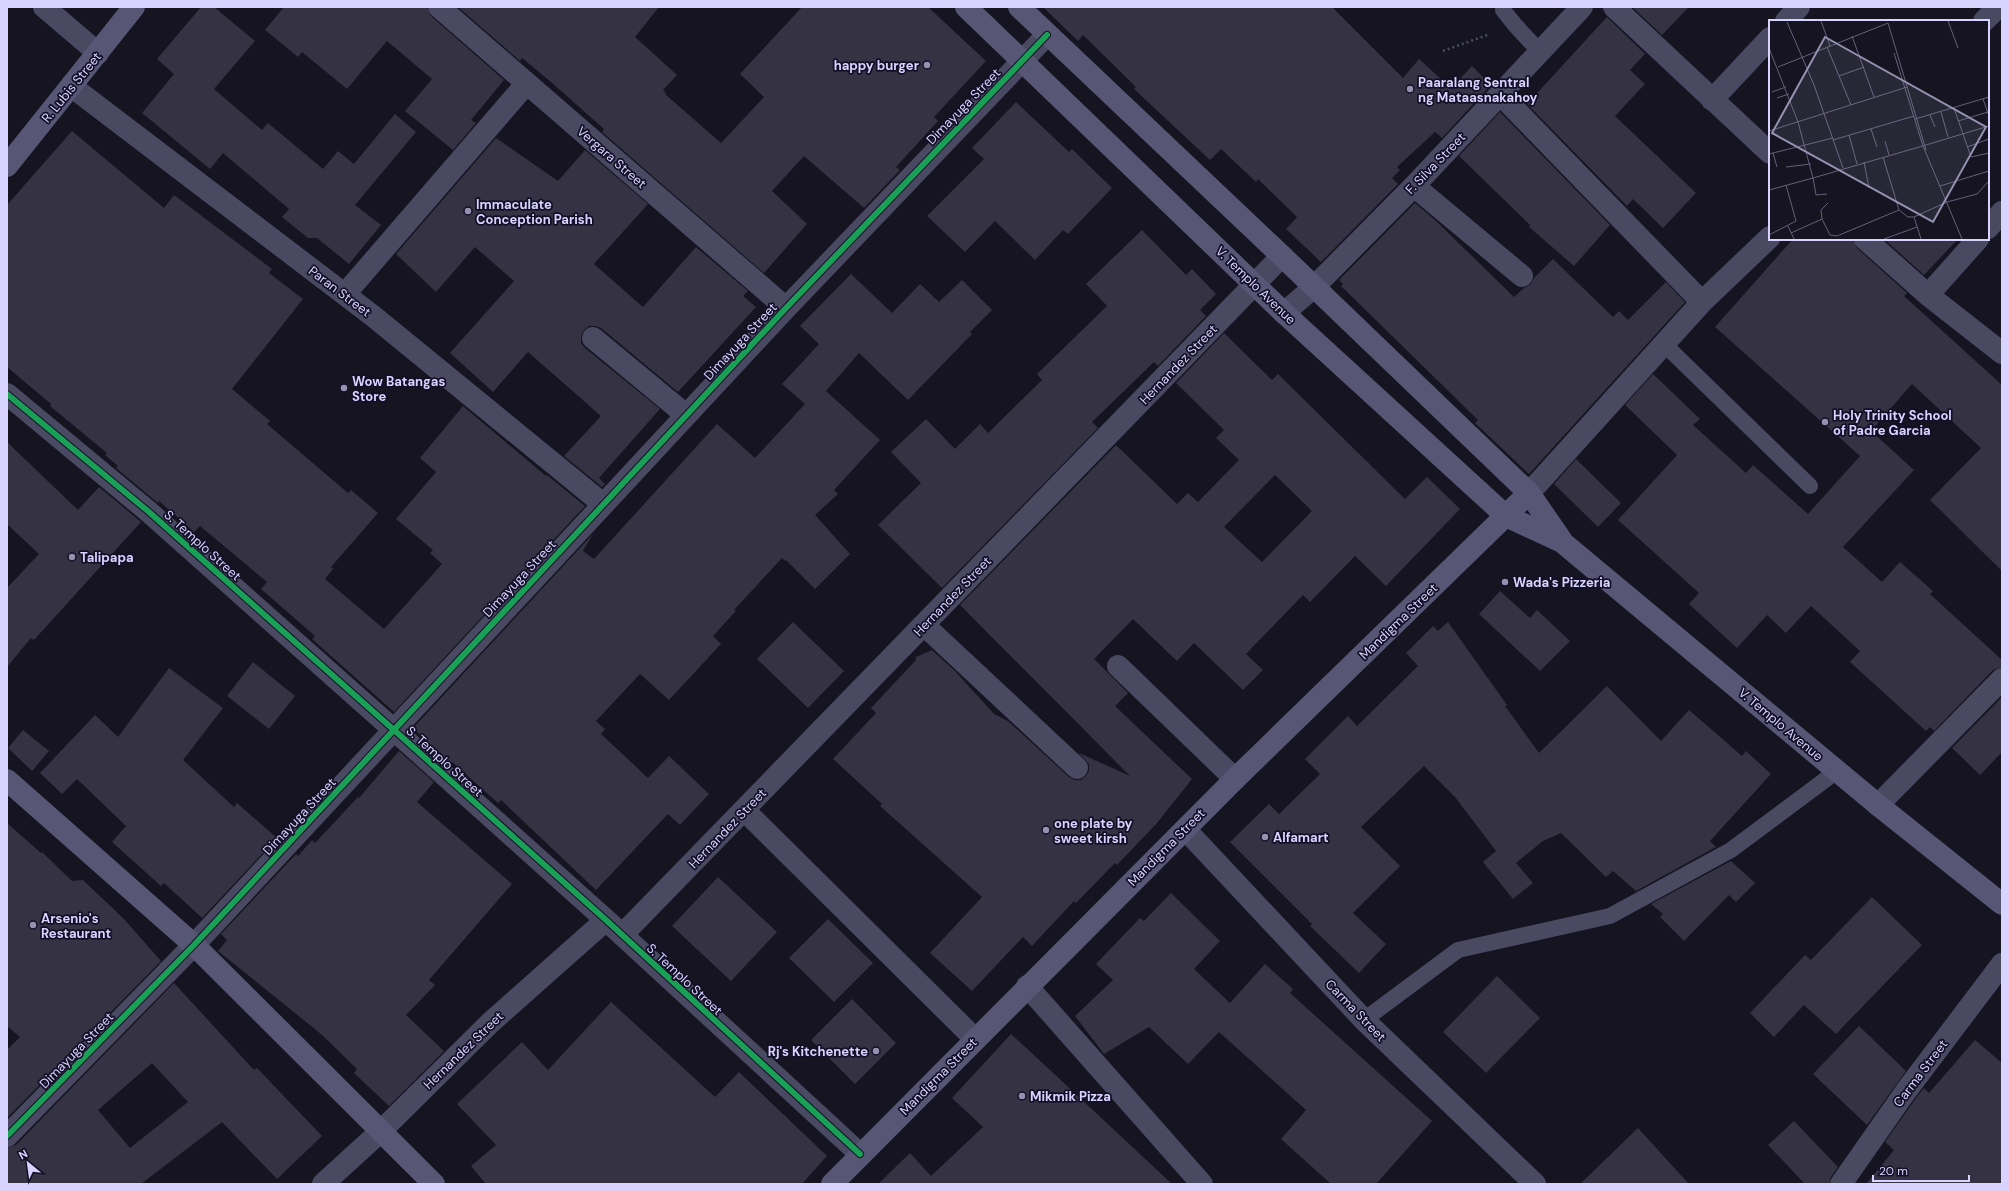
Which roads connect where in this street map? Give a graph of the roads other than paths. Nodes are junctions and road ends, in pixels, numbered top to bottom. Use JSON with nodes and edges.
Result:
{"nodes":[{"id":1,"x":44,"y":7,"type":"edge"},
{"id":2,"x":134,"y":7,"type":"edge"},
{"id":3,"x":439,"y":7,"type":"edge"},
{"id":4,"x":966,"y":7,"type":"edge"},
{"id":5,"x":1019,"y":7,"type":"edge"},
{"id":6,"x":1582,"y":7,"type":"edge"},
{"id":7,"x":1614,"y":7,"type":"edge"},
{"id":8,"x":1799,"y":7,"type":"edge"},
{"id":9,"x":1998,"y":7,"type":"edge"},
{"id":10,"x":1503,"y":10,"type":"dead end"},
{"id":11,"x":1787,"y":20,"type":"edge"},
{"id":12,"x":1985,"y":20,"type":"edge"},
{"id":13,"x":1047,"y":35,"type":"junction"},
{"id":14,"x":1769,"y":39,"type":"edge"},
{"id":15,"x":1540,"y":52,"type":"junction"},
{"id":16,"x":98,"y":53,"type":"junction"},
{"id":17,"x":1021,"y":61,"type":"junction"},
{"id":18,"x":527,"y":83,"type":"junction"},
{"id":19,"x":71,"y":86,"type":"junction"},
{"id":20,"x":1501,"y":95,"type":"junction"},
{"id":21,"x":1712,"y":100,"type":"junction"},
{"id":22,"x":1769,"y":152,"type":"edge"},
{"id":23,"x":7,"y":166,"type":"edge"},
{"id":24,"x":1414,"y":186,"type":"junction"},
{"id":25,"x":2002,"y":212,"type":"edge"},
{"id":26,"x":1989,"y":227,"type":"edge"},
{"id":27,"x":1769,"y":237,"type":"edge"},
{"id":28,"x":1866,"y":240,"type":"edge"},
{"id":29,"x":1977,"y":240,"type":"edge"},
{"id":30,"x":1282,"y":256,"type":"junction"},
{"id":31,"x":1522,"y":276,"type":"dead end"},
{"id":32,"x":1255,"y":285,"type":"junction"},
{"id":33,"x":1314,"y":287,"type":"junction"},
{"id":34,"x":344,"y":294,"type":"junction"},
{"id":35,"x":1928,"y":295,"type":"junction"},
{"id":36,"x":1702,"y":302,"type":"junction"},
{"id":37,"x":786,"y":308,"type":"junction"},
{"id":38,"x":1284,"y":313,"type":"junction"},
{"id":39,"x":593,"y":338,"type":"dead end"},
{"id":40,"x":1664,"y":344,"type":"junction"},
{"id":41,"x":2002,"y":354,"type":"edge"},
{"id":42,"x":7,"y":394,"type":"edge"},
{"id":43,"x":686,"y":415,"type":"junction"},
{"id":44,"x":1810,"y":486,"type":"dead end"},
{"id":45,"x":1529,"y":493,"type":"junction"},
{"id":46,"x":603,"y":504,"type":"junction"},
{"id":47,"x":1506,"y":516,"type":"junction"},
{"id":48,"x":1562,"y":542,"type":"junction"},
{"id":49,"x":924,"y":625,"type":"junction"},
{"id":50,"x":1118,"y":666,"type":"dead end"},
{"id":51,"x":2002,"y":679,"type":"edge"},
{"id":52,"x":394,"y":730,"type":"junction"},
{"id":53,"x":1078,"y":768,"type":"dead end"},
{"id":54,"x":1837,"y":771,"type":"junction"},
{"id":55,"x":1235,"y":779,"type":"junction"},
{"id":56,"x":7,"y":780,"type":"edge"},
{"id":57,"x":1878,"y":805,"type":"junction"},
{"id":58,"x":744,"y":810,"type":"junction"},
{"id":59,"x":1185,"y":829,"type":"junction"},
{"id":60,"x":2002,"y":904,"type":"edge"},
{"id":61,"x":606,"y":920,"type":"junction"},
{"id":62,"x":622,"y":935,"type":"junction"},
{"id":63,"x":194,"y":945,"type":"junction"},
{"id":64,"x":2002,"y":964,"type":"edge"},
{"id":65,"x":1027,"y":986,"type":"junction"},
{"id":66,"x":1364,"y":1020,"type":"junction"},
{"id":67,"x":975,"y":1038,"type":"junction"},
{"id":68,"x":380,"y":1132,"type":"junction"},
{"id":69,"x":7,"y":1136,"type":"edge"},
{"id":70,"x":860,"y":1154,"type":"junction"},
{"id":71,"x":323,"y":1184,"type":"edge"},
{"id":72,"x":434,"y":1184,"type":"edge"},
{"id":73,"x":832,"y":1184,"type":"edge"},
{"id":74,"x":1202,"y":1184,"type":"edge"},
{"id":75,"x":1535,"y":1184,"type":"edge"},
{"id":76,"x":1841,"y":1184,"type":"edge"}],
"edges":[{"from":1,"to":16,"type":"street"},
{"from":2,"to":16,"type":"main road","name":"R. Lubis Street"},
{"from":3,"to":18,"type":"street","name":"Vergara Street"},
{"from":4,"to":17,"type":"main road","name":"V. Templo Avenue"},
{"from":5,"to":13,"type":"main road","name":"V. Templo Avenue"},
{"from":6,"to":15,"type":"street","name":"F. Silva Street"},
{"from":7,"to":21,"type":"street"},
{"from":8,"to":11,"type":"street"},
{"from":9,"to":12,"type":"street"},
{"from":10,"to":15,"type":"lane"},
{"from":13,"to":17,"type":"street","name":"Dimayuga Street"},
{"from":13,"to":30,"type":"main road","name":"V. Templo Avenue"},
{"from":14,"to":21,"type":"street"},
{"from":15,"to":20,"type":"street","name":"F. Silva Street"},
{"from":16,"to":19,"type":"main road","name":"R. Lubis Street"},
{"from":17,"to":32,"type":"main road","name":"V. Templo Avenue"},
{"from":17,"to":37,"type":"street","name":"Dimayuga Street"},
{"from":18,"to":34,"type":"street"},
{"from":18,"to":37,"type":"street","name":"Vergara Street"},
{"from":19,"to":23,"type":"main road","name":"R. Lubis Street"},
{"from":19,"to":34,"type":"street","name":"Paran Street"},
{"from":20,"to":24,"type":"street","name":"F. Silva Street"},
{"from":20,"to":36,"type":"street"},
{"from":21,"to":22,"type":"street"},
{"from":24,"to":31,"type":"street"},
{"from":24,"to":33,"type":"street","name":"F. Silva Street"},
{"from":25,"to":26,"type":"street"},
{"from":27,"to":36,"type":"street"},
{"from":28,"to":35,"type":"street"},
{"from":29,"to":35,"type":"street"},
{"from":30,"to":32,"type":"street","name":"Hernandez Street"},
{"from":30,"to":33,"type":"main road","name":"V. Templo Avenue"},
{"from":32,"to":38,"type":"main road","name":"V. Templo Avenue"},
{"from":32,"to":49,"type":"street","name":"Hernandez Street"},
{"from":33,"to":38,"type":"street","name":"F. Silva Street"},
{"from":33,"to":45,"type":"main road","name":"V. Templo Avenue"},
{"from":34,"to":46,"type":"street","name":"Paran Street"},
{"from":35,"to":41,"type":"street"},
{"from":36,"to":40,"type":"street"},
{"from":37,"to":43,"type":"street","name":"Dimayuga Street"},
{"from":38,"to":47,"type":"main road","name":"V. Templo Avenue"},
{"from":39,"to":43,"type":"street"},
{"from":40,"to":44,"type":"lane"},
{"from":40,"to":45,"type":"street"},
{"from":42,"to":52,"type":"street","name":"S. Templo Street"},
{"from":43,"to":46,"type":"street","name":"Dimayuga Street"},
{"from":45,"to":47,"type":"main road","name":"Mandigma Street"},
{"from":45,"to":48,"type":"main road","name":"V. Templo Avenue"},
{"from":46,"to":52,"type":"street","name":"Dimayuga Street"},
{"from":47,"to":48,"type":"main road","name":"V. Templo Avenue"},
{"from":47,"to":55,"type":"main road","name":"Mandigma Street"},
{"from":48,"to":54,"type":"main road","name":"V. Templo Avenue"},
{"from":49,"to":53,"type":"street"},
{"from":49,"to":58,"type":"street","name":"Hernandez Street"},
{"from":50,"to":55,"type":"street"},
{"from":51,"to":57,"type":"street"},
{"from":52,"to":61,"type":"street","name":"S. Templo Street"},
{"from":52,"to":63,"type":"street","name":"Dimayuga Street"},
{"from":54,"to":57,"type":"main road","name":"V. Templo Avenue"},
{"from":54,"to":66,"type":"lane"},
{"from":55,"to":59,"type":"main road","name":"Mandigma Street"},
{"from":56,"to":63,"type":"main road"},
{"from":57,"to":60,"type":"main road","name":"V. Templo Avenue"},
{"from":58,"to":62,"type":"street","name":"Hernandez Street"},
{"from":58,"to":67,"type":"street"},
{"from":59,"to":65,"type":"main road","name":"Mandigma Street"},
{"from":59,"to":66,"type":"street","name":"Carma Street"},
{"from":61,"to":62,"type":"street","name":"S. Templo Street"},
{"from":61,"to":68,"type":"street","name":"Hernandez Street"},
{"from":62,"to":70,"type":"street","name":"S. Templo Street"},
{"from":63,"to":68,"type":"main road"},
{"from":63,"to":69,"type":"street","name":"Dimayuga Street"},
{"from":64,"to":76,"type":"street","name":"Carma Street"},
{"from":65,"to":67,"type":"main road","name":"Mandigma Street"},
{"from":65,"to":74,"type":"street"},
{"from":66,"to":75,"type":"street","name":"Carma Street"},
{"from":67,"to":70,"type":"main road","name":"Mandigma Street"},
{"from":68,"to":71,"type":"street","name":"Hernandez Street"},
{"from":68,"to":72,"type":"main road"},
{"from":70,"to":73,"type":"main road","name":"Mandigma Street"}]}
